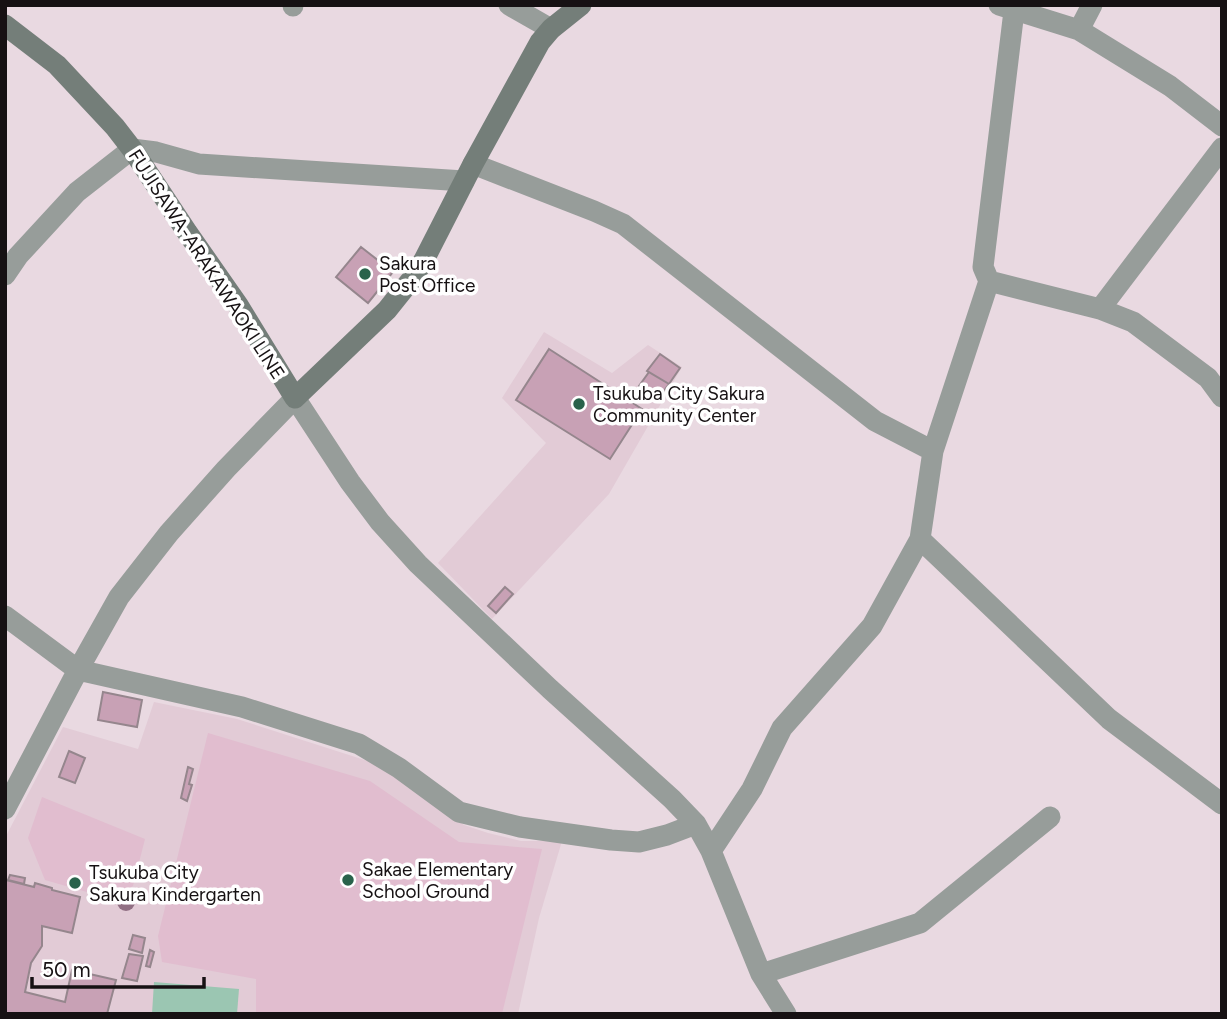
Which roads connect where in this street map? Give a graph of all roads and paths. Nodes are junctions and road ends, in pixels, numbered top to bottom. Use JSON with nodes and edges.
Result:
{"nodes":[{"id":1,"x":509,"y":5,"type":"edge"},
{"id":2,"x":581,"y":5,"type":"edge"},
{"id":3,"x":1092,"y":5,"type":"edge"},
{"id":4,"x":1006,"y":8,"type":"edge"},
{"id":5,"x":5,"y":25,"type":"edge"},
{"id":6,"x":551,"y":29,"type":"junction"},
{"id":7,"x":1079,"y":30,"type":"junction"},
{"id":8,"x":1222,"y":126,"type":"edge"},
{"id":9,"x":1222,"y":148,"type":"edge"},
{"id":10,"x":132,"y":149,"type":"junction"},
{"id":11,"x":468,"y":173,"type":"junction"},
{"id":12,"x":12,"y":251,"type":"edge"},
{"id":13,"x":5,"y":275,"type":"edge"},
{"id":14,"x":989,"y":281,"type":"junction"},
{"id":15,"x":1100,"y":309,"type":"junction"},
{"id":16,"x":1222,"y":397,"type":"edge"},
{"id":17,"x":295,"y":398,"type":"junction"},
{"id":18,"x":933,"y":451,"type":"junction"},
{"id":19,"x":920,"y":539,"type":"junction"},
{"id":20,"x":5,"y":617,"type":"edge"},
{"id":21,"x":78,"y":670,"type":"junction"},
{"id":22,"x":1222,"y":804,"type":"edge"},
{"id":23,"x":5,"y":809,"type":"edge"},
{"id":24,"x":1050,"y":817,"type":"dead end"},
{"id":25,"x":696,"y":824,"type":"junction"},
{"id":26,"x":711,"y":851,"type":"junction"},
{"id":27,"x":761,"y":974,"type":"junction"},
{"id":28,"x":786,"y":1014,"type":"edge"}],
"edges":[{"from":1,"to":6,"type":"street"},
{"from":2,"to":6,"type":"main road","name":"FUJISAWA-ARAKAWAOKI LINE"},
{"from":3,"to":7,"type":"street"},
{"from":4,"to":7,"type":"street"},
{"from":4,"to":14,"type":"street"},
{"from":5,"to":10,"type":"main road","name":"FUJISAWA-ARAKAWAOKI LINE"},
{"from":6,"to":11,"type":"main road","name":"FUJISAWA-ARAKAWAOKI LINE"},
{"from":7,"to":8,"type":"street"},
{"from":9,"to":15,"type":"street"},
{"from":10,"to":11,"type":"street"},
{"from":10,"to":12,"type":"street"},
{"from":10,"to":17,"type":"main road","name":"FUJISAWA-ARAKAWAOKI LINE"},
{"from":11,"to":17,"type":"main road","name":"FUJISAWA-ARAKAWAOKI LINE"},
{"from":11,"to":18,"type":"street"},
{"from":12,"to":13,"type":"street"},
{"from":14,"to":15,"type":"street"},
{"from":14,"to":18,"type":"street"},
{"from":15,"to":16,"type":"street"},
{"from":17,"to":21,"type":"street"},
{"from":17,"to":25,"type":"street"},
{"from":18,"to":19,"type":"street"},
{"from":19,"to":22,"type":"street"},
{"from":19,"to":26,"type":"street"},
{"from":20,"to":21,"type":"street"},
{"from":21,"to":23,"type":"street"},
{"from":21,"to":25,"type":"street"},
{"from":24,"to":27,"type":"street"},
{"from":25,"to":26,"type":"street"},
{"from":26,"to":27,"type":"street"},
{"from":27,"to":28,"type":"street"}]}
